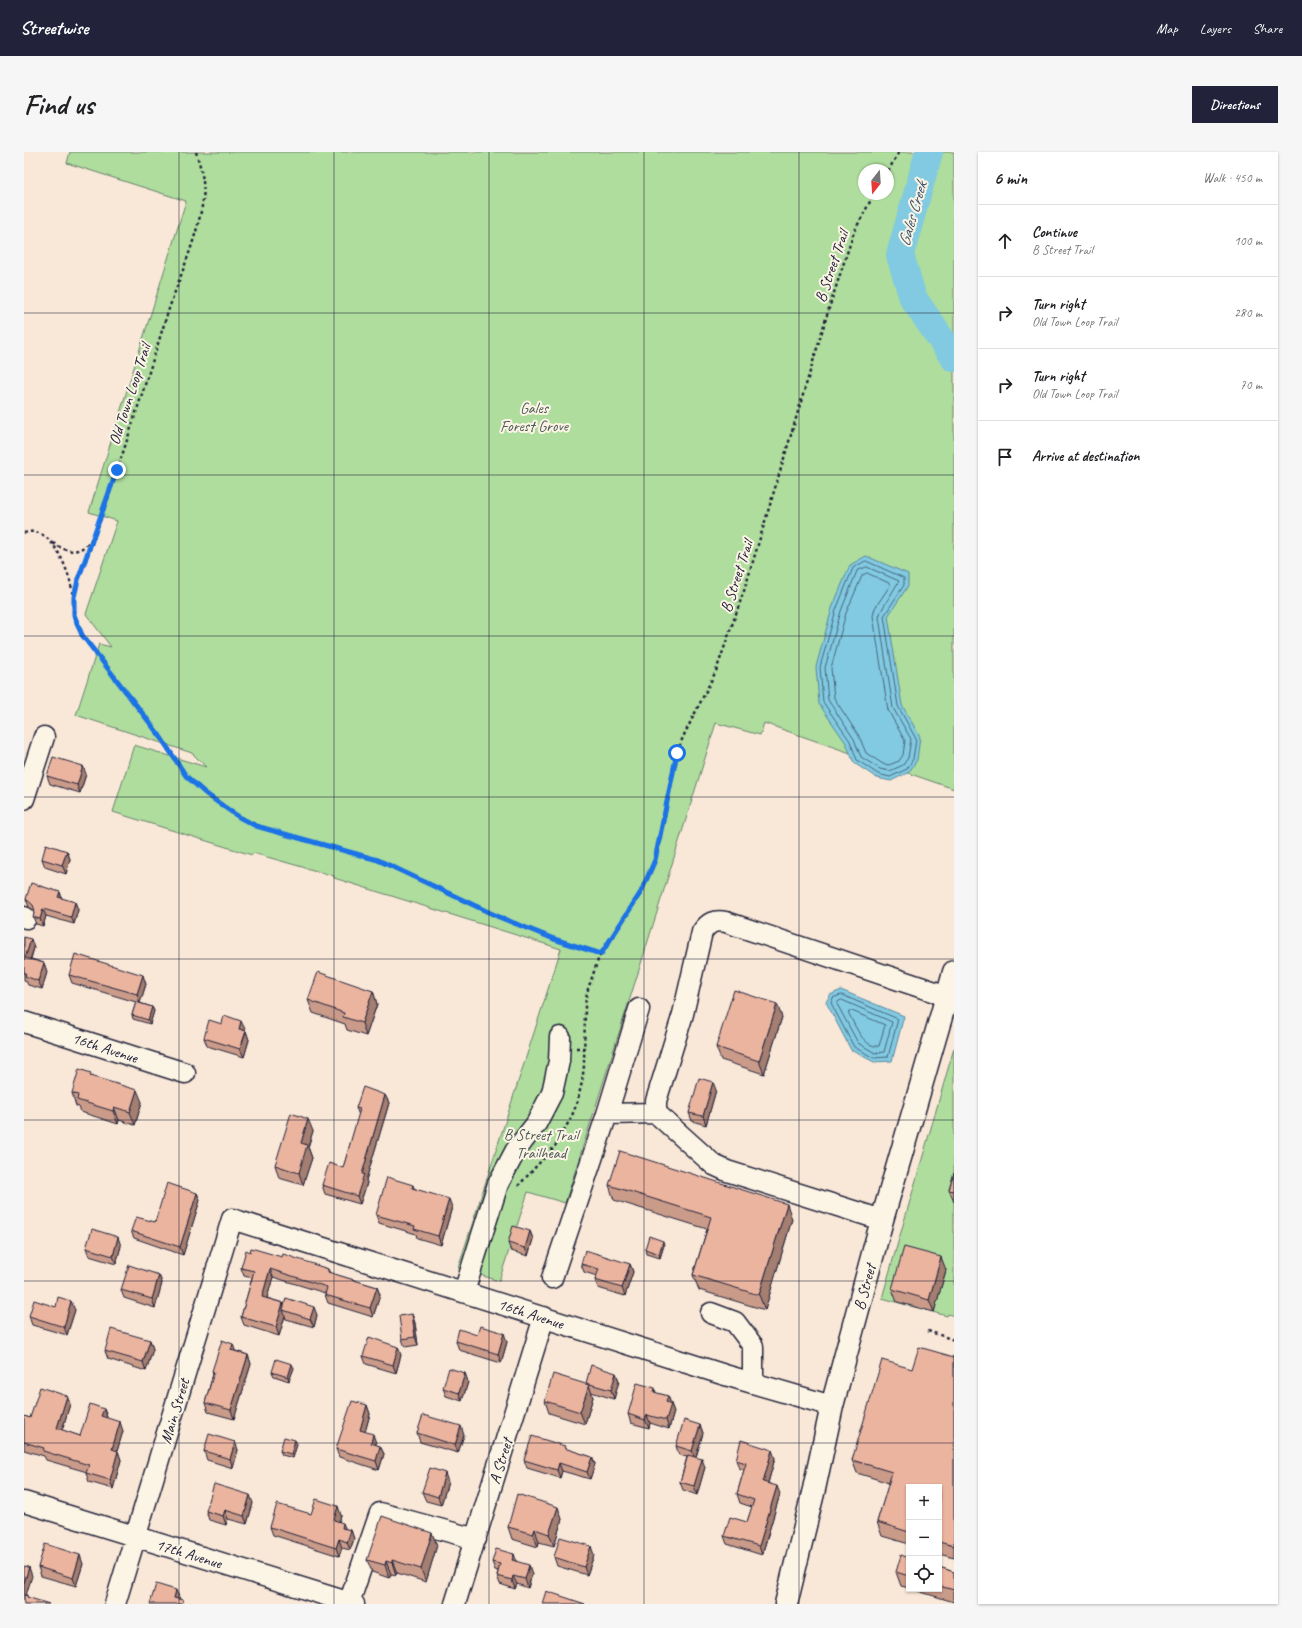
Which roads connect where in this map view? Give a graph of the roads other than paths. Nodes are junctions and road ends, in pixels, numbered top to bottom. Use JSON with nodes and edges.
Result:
{"nodes":[{"id":1,"x":44,"y":737,"type":"dead end"},
{"id":2,"x":24,"y":798,"type":"edge"},
{"id":3,"x":954,"y":972,"type":"edge"},
{"id":4,"x":947,"y":996,"type":"junction"},
{"id":5,"x":639,"y":1009,"type":"dead end"},
{"id":6,"x":24,"y":1022,"type":"edge"},
{"id":7,"x":560,"y":1037,"type":"dead end"},
{"id":8,"x":185,"y":1073,"type":"dead end"},
{"id":9,"x":656,"y":1113,"type":"junction"},
{"id":10,"x":607,"y":1114,"type":"junction"},
{"id":11,"x":232,"y":1219,"type":"joint"},
{"id":12,"x":882,"y":1220,"type":"junction"},
{"id":13,"x":552,"y":1278,"type":"dead end"},
{"id":14,"x":464,"y":1292,"type":"junction"},
{"id":15,"x":711,"y":1313,"type":"dead end"},
{"id":16,"x":544,"y":1318,"type":"junction"},
{"id":17,"x":753,"y":1383,"type":"junction"},
{"id":18,"x":832,"y":1406,"type":"junction"},
{"id":19,"x":24,"y":1502,"type":"edge"},
{"id":20,"x":136,"y":1536,"type":"junction"},
{"id":21,"x":476,"y":1539,"type":"junction"},
{"id":22,"x":351,"y":1603,"type":"edge"},
{"id":23,"x":115,"y":1604,"type":"edge"},
{"id":24,"x":456,"y":1604,"type":"edge"},
{"id":25,"x":786,"y":1604,"type":"edge"}],
"edges":[{"from":1,"to":2,"type":"street"},
{"from":3,"to":4,"type":"main road","name":"B Street"},
{"from":4,"to":9,"type":"street"},
{"from":4,"to":12,"type":"main road","name":"B Street"},
{"from":5,"to":10,"type":"street"},
{"from":6,"to":8,"type":"street","name":"16th Avenue"},
{"from":7,"to":14,"type":"street"},
{"from":9,"to":10,"type":"street"},
{"from":9,"to":12,"type":"street"},
{"from":10,"to":13,"type":"street"},
{"from":11,"to":14,"type":"street","name":"16th Avenue"},
{"from":11,"to":20,"type":"street","name":"Main Street"},
{"from":12,"to":18,"type":"main road","name":"B Street"},
{"from":14,"to":16,"type":"street","name":"16th Avenue"},
{"from":15,"to":17,"type":"street"},
{"from":16,"to":17,"type":"street","name":"16th Avenue"},
{"from":16,"to":21,"type":"street","name":"A Street"},
{"from":17,"to":18,"type":"street","name":"16th Avenue"},
{"from":18,"to":25,"type":"main road","name":"B Street"},
{"from":19,"to":20,"type":"street","name":"17th Avenue"},
{"from":20,"to":22,"type":"street","name":"17th Avenue"},
{"from":20,"to":23,"type":"street","name":"Main Street"},
{"from":21,"to":22,"type":"street"},
{"from":21,"to":24,"type":"street","name":"A Street"}]}
